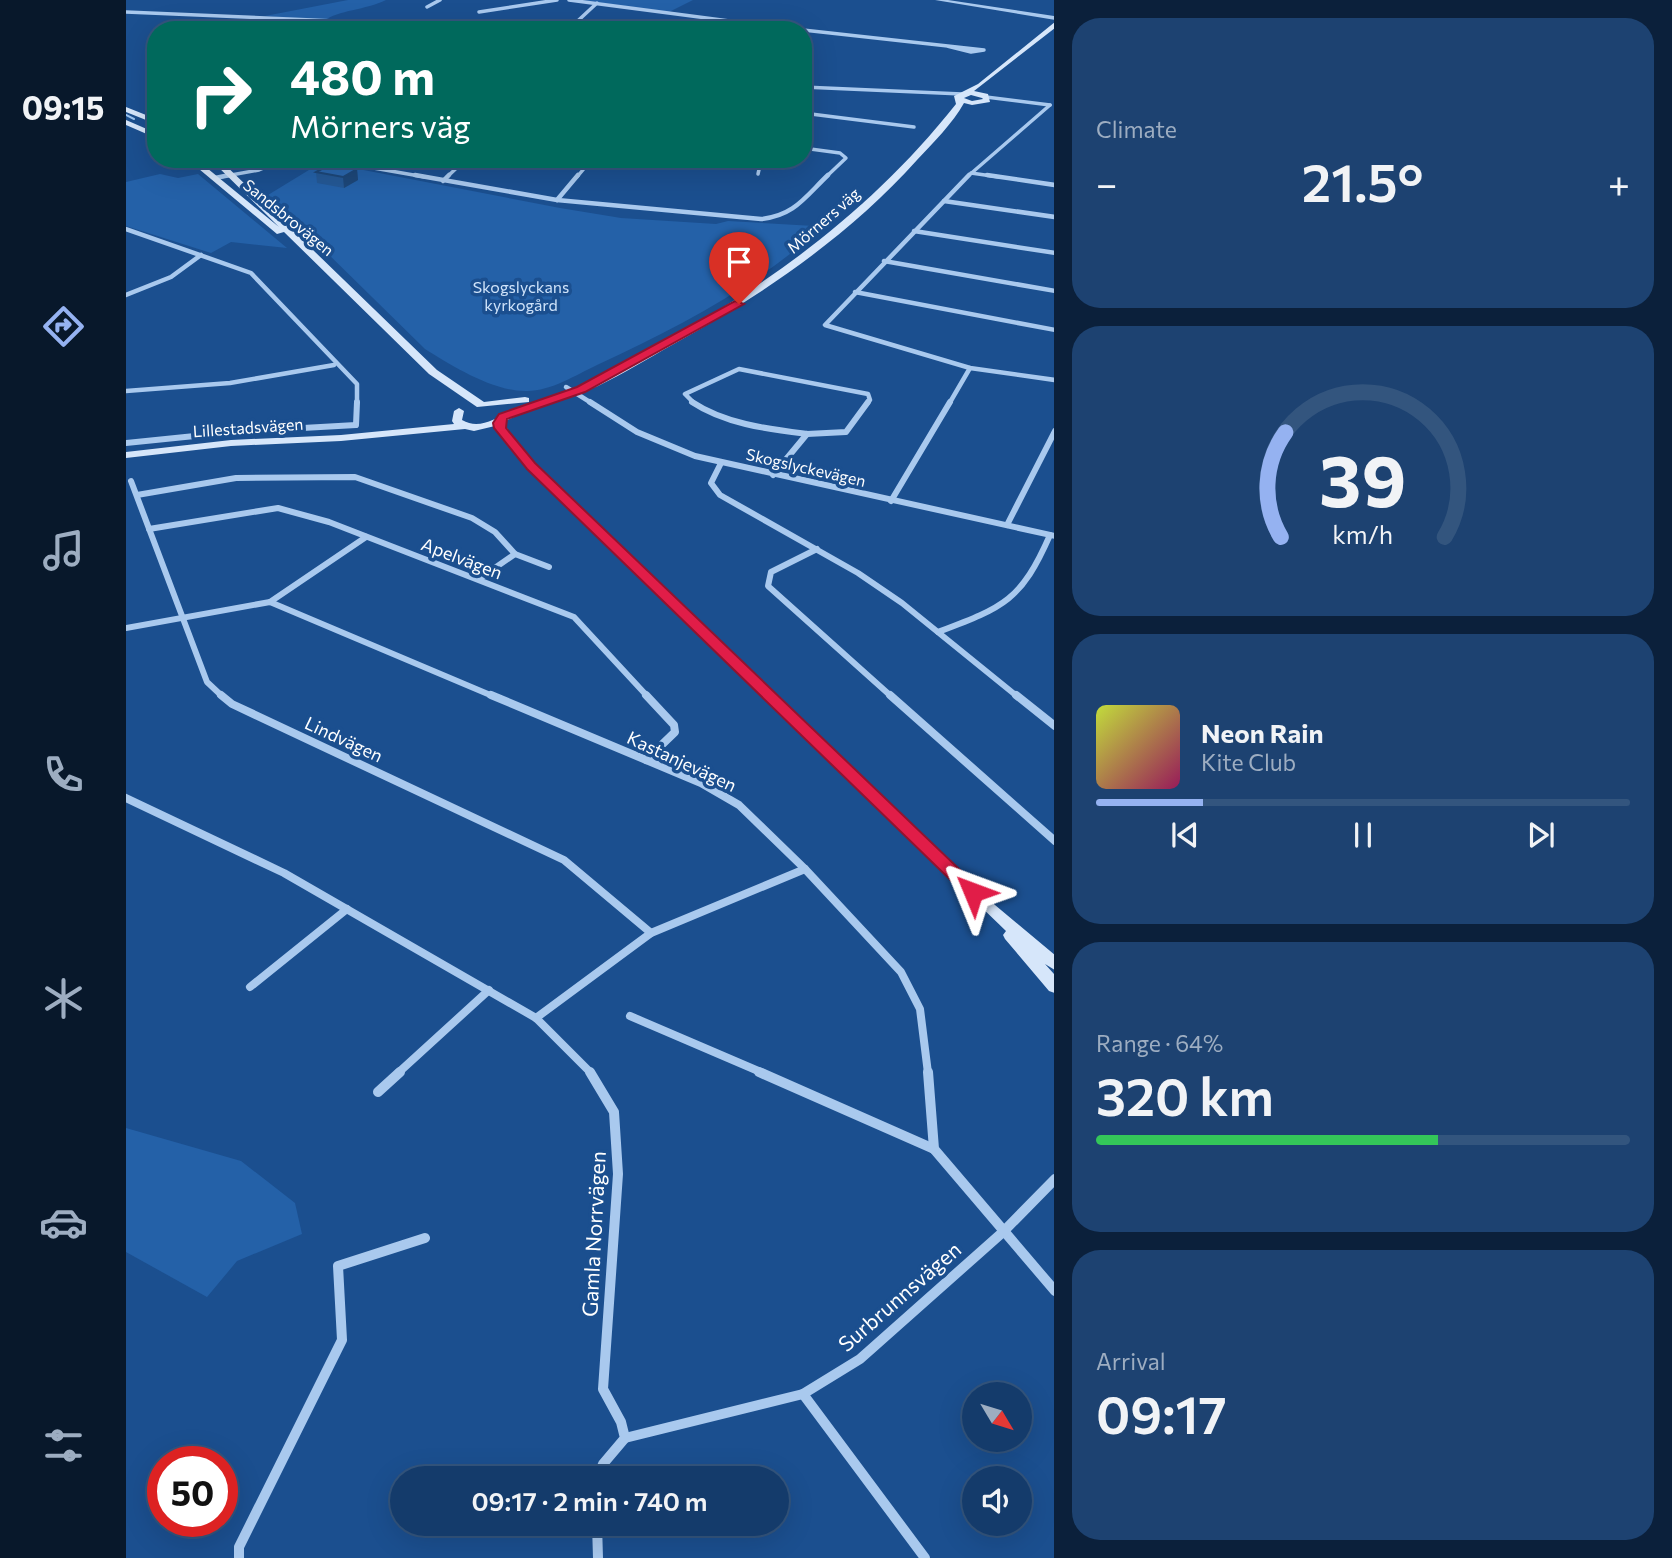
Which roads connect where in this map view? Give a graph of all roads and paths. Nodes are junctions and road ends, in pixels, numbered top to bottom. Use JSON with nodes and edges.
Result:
{"nodes":[{"id":1,"x":440,"y":0,"type":"edge"},
{"id":2,"x":557,"y":0,"type":"edge"},
{"id":3,"x":569,"y":0,"type":"edge"},
{"id":4,"x":604,"y":0,"type":"edge"},
{"id":5,"x":938,"y":0,"type":"edge"},
{"id":6,"x":597,"y":3,"type":"junction"},
{"id":7,"x":427,"y":7,"type":"dead end"},
{"id":8,"x":1003,"y":9,"type":"joint"},
{"id":9,"x":126,"y":12,"type":"edge"},
{"id":10,"x":479,"y":12,"type":"dead end"},
{"id":11,"x":1054,"y":17,"type":"edge"},
{"id":12,"x":335,"y":21,"type":"edge"},
{"id":13,"x":578,"y":21,"type":"edge"},
{"id":14,"x":733,"y":21,"type":"edge"},
{"id":15,"x":1054,"y":24,"type":"edge"},
{"id":16,"x":1054,"y":30,"type":"edge"},
{"id":17,"x":812,"y":31,"type":"edge"},
{"id":18,"x":1032,"y":43,"type":"junction"},
{"id":19,"x":947,"y":46,"type":"junction"},
{"id":20,"x":1001,"y":68,"type":"junction"},
{"id":21,"x":812,"y":88,"type":"edge"},
{"id":22,"x":962,"y":96,"type":"junction"},
{"id":23,"x":983,"y":99,"type":"junction"},
{"id":24,"x":1052,"y":105,"type":"edge"},
{"id":25,"x":126,"y":108,"type":"edge"},
{"id":26,"x":812,"y":114,"type":"edge"},
{"id":27,"x":147,"y":118,"type":"edge"},
{"id":28,"x":126,"y":122,"type":"edge"},
{"id":29,"x":914,"y":127,"type":"dead end"},
{"id":30,"x":942,"y":129,"type":"junction"},
{"id":31,"x":147,"y":132,"type":"edge"},
{"id":32,"x":812,"y":149,"type":"edge"},
{"id":33,"x":202,"y":168,"type":"edge"},
{"id":34,"x":224,"y":168,"type":"edge"},
{"id":35,"x":264,"y":168,"type":"edge"},
{"id":36,"x":372,"y":168,"type":"edge"},
{"id":37,"x":457,"y":168,"type":"edge"},
{"id":38,"x":584,"y":168,"type":"edge"},
{"id":39,"x":759,"y":168,"type":"edge"},
{"id":40,"x":971,"y":173,"type":"junction"},
{"id":41,"x":758,"y":174,"type":"dead end"},
{"id":42,"x":232,"y":175,"type":"junction"},
{"id":43,"x":215,"y":178,"type":"junction"},
{"id":44,"x":443,"y":181,"type":"junction"},
{"id":45,"x":1054,"y":185,"type":"edge"},
{"id":46,"x":557,"y":200,"type":"junction"},
{"id":47,"x":944,"y":201,"type":"junction"},
{"id":48,"x":1054,"y":217,"type":"edge"},
{"id":49,"x":126,"y":229,"type":"edge"},
{"id":50,"x":914,"y":231,"type":"junction"},
{"id":51,"x":1054,"y":253,"type":"edge"},
{"id":52,"x":201,"y":255,"type":"junction"},
{"id":53,"x":884,"y":261,"type":"junction"},
{"id":54,"x":333,"y":275,"type":"junction"},
{"id":55,"x":1054,"y":291,"type":"edge"},
{"id":56,"x":855,"y":292,"type":"junction"},
{"id":57,"x":126,"y":295,"type":"edge"},
{"id":58,"x":1054,"y":330,"type":"edge"},
{"id":59,"x":334,"y":365,"type":"junction"},
{"id":60,"x":970,"y":368,"type":"junction"},
{"id":61,"x":433,"y":372,"type":"junction"},
{"id":62,"x":1054,"y":380,"type":"edge"},
{"id":63,"x":570,"y":390,"type":"junction"},
{"id":64,"x":126,"y":391,"type":"edge"},
{"id":65,"x":483,"y":405,"type":"junction"},
{"id":66,"x":458,"y":412,"type":"junction"},
{"id":67,"x":501,"y":420,"type":"junction"},
{"id":68,"x":470,"y":427,"type":"junction"},
{"id":69,"x":1054,"y":431,"type":"edge"},
{"id":70,"x":807,"y":434,"type":"junction"},
{"id":71,"x":373,"y":435,"type":"junction"},
{"id":72,"x":126,"y":443,"type":"edge"},
{"id":73,"x":126,"y":455,"type":"edge"},
{"id":74,"x":721,"y":463,"type":"junction"},
{"id":75,"x":531,"y":466,"type":"junction"},
{"id":76,"x":773,"y":475,"type":"junction"},
{"id":77,"x":131,"y":481,"type":"dead end"},
{"id":78,"x":137,"y":495,"type":"junction"},
{"id":79,"x":891,"y":501,"type":"junction"},
{"id":80,"x":1007,"y":525,"type":"junction"},
{"id":81,"x":149,"y":529,"type":"junction"},
{"id":82,"x":1052,"y":536,"type":"edge"},
{"id":83,"x":366,"y":537,"type":"junction"},
{"id":84,"x":817,"y":549,"type":"junction"},
{"id":85,"x":515,"y":554,"type":"junction"},
{"id":86,"x":549,"y":567,"type":"dead end"},
{"id":87,"x":479,"y":579,"type":"junction"},
{"id":88,"x":270,"y":602,"type":"junction"},
{"id":89,"x":181,"y":617,"type":"junction"},
{"id":90,"x":126,"y":628,"type":"edge"},
{"id":91,"x":938,"y":632,"type":"junction"},
{"id":92,"x":1054,"y":726,"type":"edge"},
{"id":93,"x":646,"y":760,"type":"junction"},
{"id":94,"x":126,"y":798,"type":"edge"},
{"id":95,"x":1054,"y":841,"type":"edge"},
{"id":96,"x":805,"y":869,"type":"junction"},
{"id":97,"x":347,"y":909,"type":"junction"},
{"id":98,"x":990,"y":909,"type":"junction"},
{"id":99,"x":651,"y":933,"type":"junction"},
{"id":100,"x":1054,"y":964,"type":"edge"},
{"id":101,"x":1054,"y":986,"type":"edge"},
{"id":102,"x":250,"y":987,"type":"dead end"},
{"id":103,"x":489,"y":990,"type":"junction"},
{"id":104,"x":630,"y":1016,"type":"dead end"},
{"id":105,"x":536,"y":1018,"type":"junction"},
{"id":106,"x":378,"y":1093,"type":"dead end"},
{"id":107,"x":934,"y":1149,"type":"junction"},
{"id":108,"x":1054,"y":1179,"type":"edge"},
{"id":109,"x":1003,"y":1232,"type":"junction"},
{"id":110,"x":425,"y":1238,"type":"dead end"},
{"id":111,"x":1054,"y":1291,"type":"edge"},
{"id":112,"x":803,"y":1394,"type":"junction"},
{"id":113,"x":625,"y":1438,"type":"junction"},
{"id":114,"x":602,"y":1466,"type":"edge"},
{"id":115,"x":597,"y":1536,"type":"edge"},
{"id":116,"x":239,"y":1558,"type":"edge"},
{"id":117,"x":598,"y":1558,"type":"edge"},
{"id":118,"x":925,"y":1558,"type":"edge"}],
"edges":[{"from":1,"to":7,"type":"street"},
{"from":2,"to":10,"type":"street"},
{"from":3,"to":6,"type":"street"},
{"from":4,"to":6,"type":"street"},
{"from":5,"to":8,"type":"street"},
{"from":6,"to":13,"type":"street"},
{"from":6,"to":14,"type":"street"},
{"from":8,"to":11,"type":"street"},
{"from":9,"to":12,"type":"street"},
{"from":15,"to":18,"type":"main road","name":"Mörners väg"},
{"from":16,"to":18,"type":"main road","name":"Mörners väg"},
{"from":17,"to":19,"type":"street"},
{"from":18,"to":20,"type":"main road","name":"Mörners väg"},
{"from":19,"to":19,"type":"street"},
{"from":20,"to":22,"type":"main road","name":"Mörners väg"},
{"from":20,"to":23,"type":"main road","name":"Mörners väg"},
{"from":21,"to":22,"type":"street"},
{"from":22,"to":23,"type":"main road"},
{"from":22,"to":30,"type":"main road","name":"Mörners väg"},
{"from":23,"to":24,"type":"street"},
{"from":23,"to":30,"type":"main road","name":"Mörners väg"},
{"from":24,"to":40,"type":"street"},
{"from":25,"to":27,"type":"main road"},
{"from":26,"to":29,"type":"street"},
{"from":28,"to":31,"type":"main road"},
{"from":30,"to":63,"type":"main road","name":"Mörners väg"},
{"from":32,"to":46,"type":"street"},
{"from":33,"to":43,"type":"main road","name":"Sandsbrovägen"},
{"from":34,"to":42,"type":"main road","name":"Sandsbrovägen"},
{"from":35,"to":42,"type":"street"},
{"from":36,"to":44,"type":"street"},
{"from":37,"to":44,"type":"street"},
{"from":38,"to":46,"type":"street"},
{"from":39,"to":41,"type":"street"},
{"from":40,"to":45,"type":"street"},
{"from":40,"to":47,"type":"street"},
{"from":42,"to":43,"type":"street"},
{"from":42,"to":54,"type":"main road","name":"Sandsbrovägen"},
{"from":43,"to":54,"type":"main road","name":"Sandsbrovägen"},
{"from":44,"to":46,"type":"street"},
{"from":47,"to":48,"type":"street"},
{"from":47,"to":50,"type":"street"},
{"from":49,"to":52,"type":"street"},
{"from":50,"to":51,"type":"street"},
{"from":50,"to":53,"type":"street"},
{"from":52,"to":57,"type":"street"},
{"from":52,"to":59,"type":"street"},
{"from":53,"to":55,"type":"street"},
{"from":53,"to":56,"type":"street"},
{"from":54,"to":61,"type":"main road","name":"Sandsbrovägen"},
{"from":56,"to":58,"type":"street"},
{"from":56,"to":60,"type":"street"},
{"from":59,"to":64,"type":"street"},
{"from":59,"to":72,"type":"street","name":"Lillestadsvägen"},
{"from":60,"to":62,"type":"street"},
{"from":60,"to":79,"type":"street"},
{"from":61,"to":65,"type":"main road","name":"Sandsbrovägen"},
{"from":61,"to":66,"type":"main road","name":"Sandsbrovägen"},
{"from":63,"to":65,"type":"main road","name":"Mörners väg"},
{"from":63,"to":67,"type":"main road","name":"Mörners väg"},
{"from":63,"to":74,"type":"street","name":"Skogslyckevägen"},
{"from":65,"to":66,"type":"main road","name":"Mörners väg"},
{"from":65,"to":67,"type":"main road","name":"Sandsbrovägen"},
{"from":66,"to":68,"type":"main road","name":"Sandsbrovägen"},
{"from":66,"to":71,"type":"main road","name":"Lillestadsvägen"},
{"from":67,"to":68,"type":"main road","name":"Mörners väg"},
{"from":67,"to":75,"type":"main road"},
{"from":68,"to":71,"type":"main road","name":"Lillestadsvägen"},
{"from":68,"to":75,"type":"main road"},
{"from":69,"to":80,"type":"street"},
{"from":70,"to":70,"type":"street"},
{"from":70,"to":76,"type":"street"},
{"from":71,"to":73,"type":"main road","name":"Lillestadsvägen"},
{"from":74,"to":76,"type":"street","name":"Skogslyckevägen"},
{"from":74,"to":84,"type":"street"},
{"from":75,"to":98,"type":"main road"},
{"from":76,"to":79,"type":"street","name":"Skogslyckevägen"},
{"from":77,"to":78,"type":"street","name":"Lindvägen"},
{"from":78,"to":81,"type":"street","name":"Lindvägen"},
{"from":78,"to":85,"type":"street"},
{"from":79,"to":80,"type":"street","name":"Skogslyckevägen"},
{"from":80,"to":82,"type":"street","name":"Skogslyckevägen"},
{"from":81,"to":83,"type":"street","name":"Apelvägen"},
{"from":81,"to":89,"type":"street","name":"Lindvägen"},
{"from":82,"to":91,"type":"street"},
{"from":83,"to":87,"type":"street","name":"Apelvägen"},
{"from":83,"to":88,"type":"street"},
{"from":84,"to":91,"type":"street"},
{"from":84,"to":95,"type":"street"},
{"from":85,"to":86,"type":"street"},
{"from":85,"to":87,"type":"street"},
{"from":87,"to":93,"type":"street","name":"Apelvägen"},
{"from":88,"to":89,"type":"street"},
{"from":88,"to":93,"type":"street","name":"Kastanjevägen"},
{"from":89,"to":90,"type":"street"},
{"from":89,"to":99,"type":"street","name":"Lindvägen"},
{"from":91,"to":92,"type":"street"},
{"from":93,"to":96,"type":"street","name":"Kastanjevägen"},
{"from":94,"to":97,"type":"street","name":"Gamla Norrvägen"},
{"from":96,"to":99,"type":"street"},
{"from":96,"to":107,"type":"street","name":"Kastanjevägen"},
{"from":97,"to":102,"type":"street"},
{"from":97,"to":103,"type":"street","name":"Gamla Norrvägen"},
{"from":98,"to":100,"type":"main road"},
{"from":98,"to":101,"type":"main road"},
{"from":99,"to":105,"type":"street"},
{"from":103,"to":105,"type":"street","name":"Gamla Norrvägen"},
{"from":103,"to":106,"type":"street"},
{"from":104,"to":107,"type":"street"},
{"from":105,"to":113,"type":"street","name":"Gamla Norrvägen"},
{"from":107,"to":109,"type":"street"},
{"from":108,"to":109,"type":"street","name":"Surbrunnsvägen"},
{"from":109,"to":111,"type":"street"},
{"from":109,"to":112,"type":"street","name":"Surbrunnsvägen"},
{"from":110,"to":116,"type":"street"},
{"from":112,"to":113,"type":"street","name":"Surbrunnsvägen"},
{"from":112,"to":118,"type":"street"},
{"from":113,"to":114,"type":"street"},
{"from":115,"to":117,"type":"street"}]}
